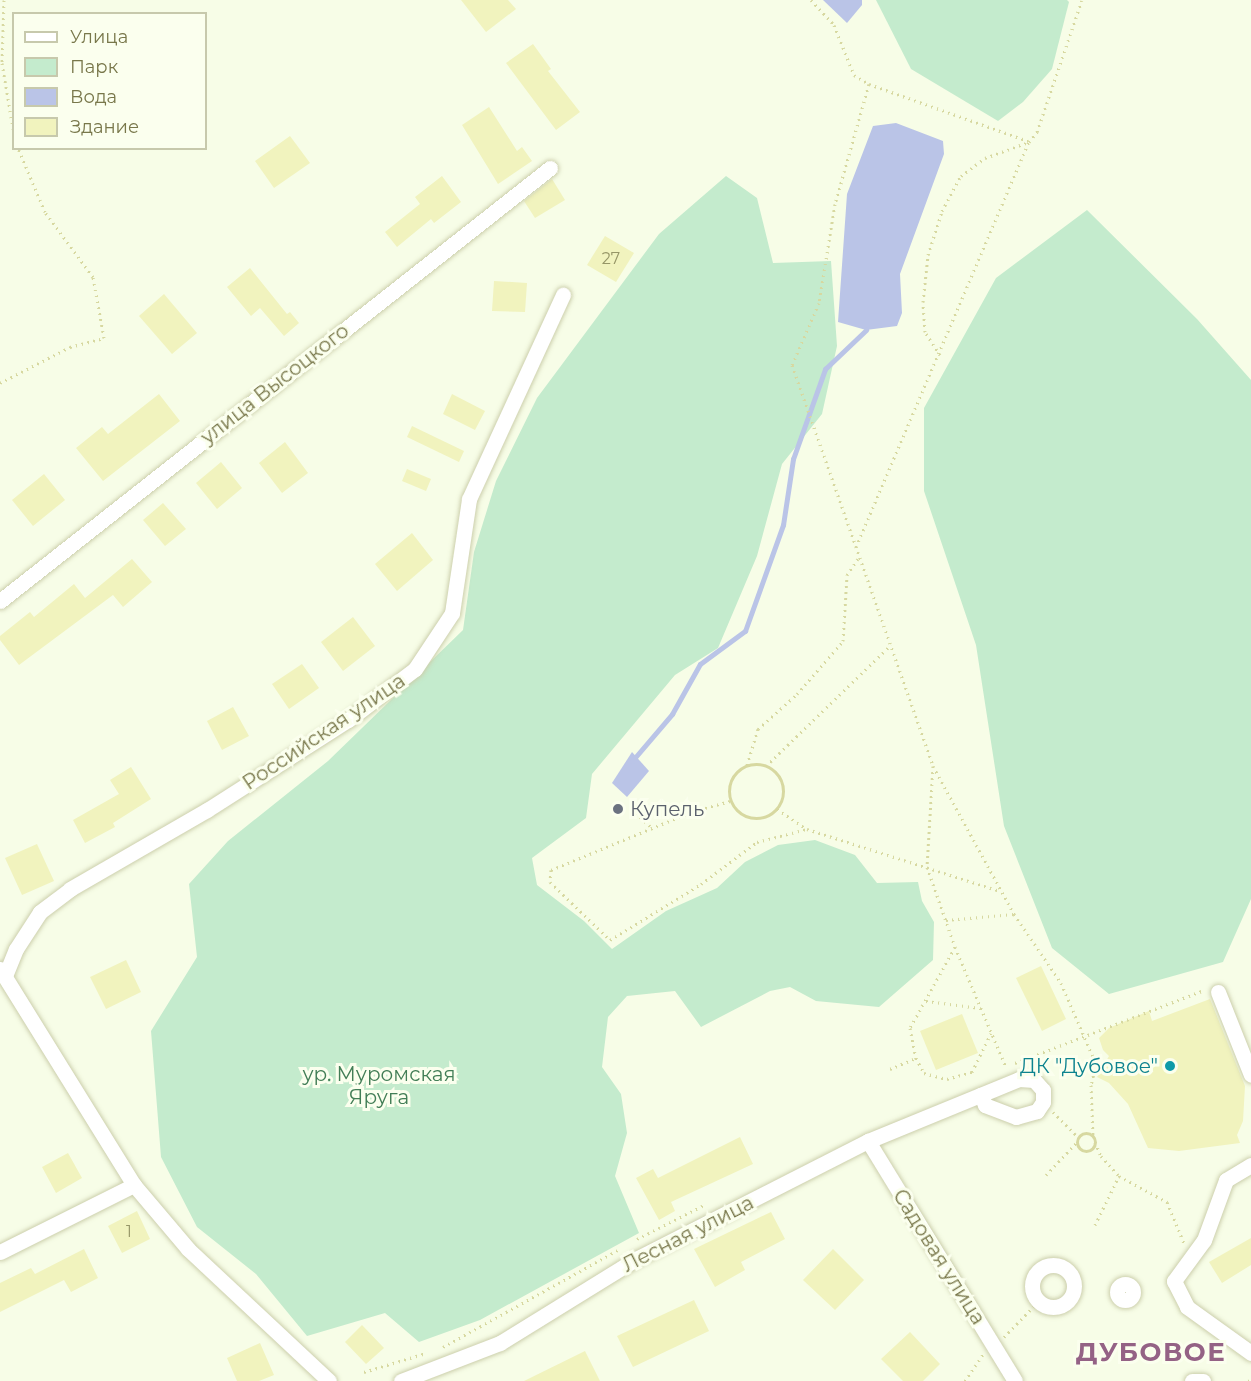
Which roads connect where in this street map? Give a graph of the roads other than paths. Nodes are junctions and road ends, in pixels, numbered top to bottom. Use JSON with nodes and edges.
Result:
{"nodes":[{"id":1,"x":550,"y":168,"type":"dead end"},
{"id":2,"x":563,"y":296,"type":"dead end"},
{"id":3,"x":0,"y":601,"type":"edge"},
{"id":4,"x":2,"y":973,"type":"edge"},
{"id":5,"x":1218,"y":992,"type":"road end"},
{"id":6,"x":1251,"y":1075,"type":"edge"},
{"id":7,"x":981,"y":1095,"type":"dead end"},
{"id":8,"x":868,"y":1141,"type":"junction"},
{"id":9,"x":1251,"y":1165,"type":"edge"},
{"id":10,"x":134,"y":1185,"type":"junction"},
{"id":11,"x":0,"y":1252,"type":"edge"},
{"id":12,"x":1251,"y":1353,"type":"edge"},
{"id":13,"x":1008,"y":1378,"type":"edge"},
{"id":14,"x":329,"y":1381,"type":"edge"},
{"id":15,"x":404,"y":1381,"type":"edge"},
{"id":16,"x":1192,"y":1381,"type":"edge"},
{"id":17,"x":1203,"y":1381,"type":"edge"}],
"edges":[{"from":1,"to":3,"type":"street","name":"улица Высоцкого"},
{"from":2,"to":4,"type":"street","name":"Российская улица"},
{"from":4,"to":10,"type":"street"},
{"from":5,"to":6,"type":"street"},
{"from":7,"to":8,"type":"street","name":"Лесная улица"},
{"from":8,"to":13,"type":"street","name":"Садовая улица"},
{"from":8,"to":15,"type":"street","name":"Лесная улица"},
{"from":9,"to":12,"type":"street"},
{"from":10,"to":11,"type":"street"},
{"from":10,"to":14,"type":"street"},
{"from":16,"to":17,"type":"street"}]}
